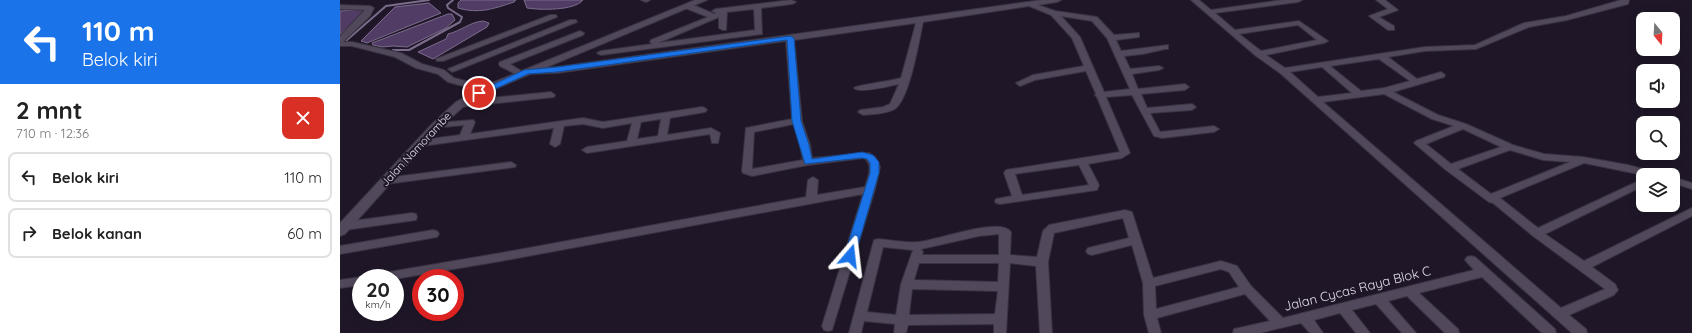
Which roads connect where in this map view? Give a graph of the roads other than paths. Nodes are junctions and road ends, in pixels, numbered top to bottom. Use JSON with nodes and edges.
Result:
{"nodes":[{"id":1,"x":703,"y":0,"type":"edge"},
{"id":2,"x":1057,"y":0,"type":"edge"},
{"id":3,"x":1195,"y":0,"type":"edge"},
{"id":4,"x":1298,"y":0,"type":"edge"},
{"id":5,"x":1380,"y":0,"type":"edge"},
{"id":6,"x":1625,"y":0,"type":"edge"},
{"id":7,"x":792,"y":2,"type":"dead end"},
{"id":8,"x":1270,"y":2,"type":"edge"},
{"id":9,"x":1030,"y":4,"type":"junction"},
{"id":10,"x":688,"y":6,"type":"junction"},
{"id":11,"x":757,"y":6,"type":"junction"},
{"id":12,"x":340,"y":7,"type":"edge"},
{"id":13,"x":723,"y":12,"type":"junction"},
{"id":14,"x":1210,"y":12,"type":"junction"},
{"id":15,"x":706,"y":13,"type":"junction"},
{"id":16,"x":1054,"y":13,"type":"junction"},
{"id":17,"x":715,"y":16,"type":"junction"},
{"id":18,"x":553,"y":17,"type":"dead end"},
{"id":19,"x":920,"y":20,"type":"junction"},
{"id":20,"x":573,"y":22,"type":"dead end"},
{"id":21,"x":723,"y":28,"type":"dead end"},
{"id":22,"x":1391,"y":28,"type":"dead end"},
{"id":23,"x":580,"y":32,"type":"dead end"},
{"id":24,"x":1234,"y":32,"type":"junction"},
{"id":25,"x":1136,"y":35,"type":"dead end"},
{"id":26,"x":790,"y":38,"type":"junction"},
{"id":27,"x":1112,"y":38,"type":"junction"},
{"id":28,"x":341,"y":42,"type":"edge"},
{"id":29,"x":479,"y":44,"type":"junction"},
{"id":30,"x":1165,"y":47,"type":"dead end"},
{"id":31,"x":641,"y":48,"type":"junction"},
{"id":32,"x":494,"y":53,"type":"junction"},
{"id":33,"x":601,"y":53,"type":"dead end"},
{"id":34,"x":1118,"y":54,"type":"junction"},
{"id":35,"x":1259,"y":54,"type":"junction"},
{"id":36,"x":1381,"y":56,"type":"junction"},
{"id":37,"x":440,"y":59,"type":"dead end"},
{"id":38,"x":510,"y":61,"type":"junction"},
{"id":39,"x":1324,"y":65,"type":"junction"},
{"id":40,"x":1089,"y":68,"type":"junction"},
{"id":41,"x":1159,"y":68,"type":"dead end"},
{"id":42,"x":452,"y":69,"type":"dead end"},
{"id":43,"x":1283,"y":71,"type":"junction"},
{"id":44,"x":1127,"y":72,"type":"junction"},
{"id":45,"x":524,"y":73,"type":"junction"},
{"id":46,"x":1441,"y":75,"type":"dead end"},
{"id":47,"x":905,"y":80,"type":"junction"},
{"id":48,"x":1416,"y":82,"type":"junction"},
{"id":49,"x":1020,"y":83,"type":"dead end"},
{"id":50,"x":1185,"y":87,"type":"dead end"},
{"id":51,"x":858,"y":88,"type":"dead end"},
{"id":52,"x":486,"y":90,"type":"junction"},
{"id":53,"x":1385,"y":91,"type":"junction"},
{"id":54,"x":1136,"y":92,"type":"junction"},
{"id":55,"x":551,"y":95,"type":"dead end"},
{"id":56,"x":1099,"y":95,"type":"junction"},
{"id":57,"x":1360,"y":95,"type":"junction"},
{"id":58,"x":1316,"y":100,"type":"junction"},
{"id":59,"x":460,"y":104,"type":"junction"},
{"id":60,"x":1192,"y":107,"type":"dead end"},
{"id":61,"x":702,"y":110,"type":"dead end"},
{"id":62,"x":1144,"y":111,"type":"junction"},
{"id":63,"x":863,"y":112,"type":"dead end"},
{"id":64,"x":666,"y":116,"type":"junction"},
{"id":65,"x":637,"y":120,"type":"junction"},
{"id":66,"x":797,"y":121,"type":"junction"},
{"id":67,"x":560,"y":124,"type":"junction"},
{"id":68,"x":436,"y":126,"type":"junction"},
{"id":69,"x":1463,"y":126,"type":"junction"},
{"id":70,"x":1214,"y":129,"type":"dead end"},
{"id":71,"x":464,"y":137,"type":"junction"},
{"id":72,"x":662,"y":138,"type":"junction"},
{"id":73,"x":715,"y":141,"type":"dead end"},
{"id":74,"x":632,"y":142,"type":"junction"},
{"id":75,"x":422,"y":143,"type":"junction"},
{"id":76,"x":555,"y":144,"type":"dead end"},
{"id":77,"x":1510,"y":146,"type":"junction"},
{"id":78,"x":587,"y":150,"type":"dead end"},
{"id":79,"x":1583,"y":160,"type":"junction"},
{"id":80,"x":1082,"y":161,"type":"junction"},
{"id":81,"x":808,"y":162,"type":"junction"},
{"id":82,"x":511,"y":165,"type":"dead end"},
{"id":83,"x":1450,"y":168,"type":"junction"},
{"id":84,"x":1636,"y":170,"type":"edge"},
{"id":85,"x":813,"y":180,"type":"dead end"},
{"id":86,"x":386,"y":181,"type":"junction"},
{"id":87,"x":1680,"y":182,"type":"edge"},
{"id":88,"x":1636,"y":185,"type":"edge"},
{"id":89,"x":1692,"y":186,"type":"edge"},
{"id":90,"x":870,"y":189,"type":"junction"},
{"id":91,"x":1018,"y":198,"type":"junction"},
{"id":92,"x":811,"y":199,"type":"junction"},
{"id":93,"x":1493,"y":200,"type":"junction"},
{"id":94,"x":1000,"y":201,"type":"dead end"},
{"id":95,"x":1692,"y":212,"type":"edge"},
{"id":96,"x":412,"y":217,"type":"dead end"},
{"id":97,"x":343,"y":228,"type":"edge"},
{"id":98,"x":1537,"y":233,"type":"junction"},
{"id":99,"x":433,"y":234,"type":"dead end"},
{"id":100,"x":1136,"y":240,"type":"junction"},
{"id":101,"x":918,"y":246,"type":"junction"},
{"id":102,"x":340,"y":250,"type":"edge"},
{"id":103,"x":1092,"y":251,"type":"dead end"},
{"id":104,"x":916,"y":259,"type":"junction"},
{"id":105,"x":1006,"y":259,"type":"junction"},
{"id":106,"x":1471,"y":260,"type":"dead end"},
{"id":107,"x":1042,"y":262,"type":"junction"},
{"id":108,"x":1584,"y":267,"type":"junction"},
{"id":109,"x":1483,"y":272,"type":"junction"},
{"id":110,"x":404,"y":273,"type":"edge"},
{"id":111,"x":352,"y":282,"type":"edge"},
{"id":112,"x":1149,"y":283,"type":"junction"},
{"id":113,"x":340,"y":284,"type":"edge"},
{"id":114,"x":907,"y":284,"type":"junction"},
{"id":115,"x":1004,"y":287,"type":"junction"},
{"id":116,"x":1247,"y":289,"type":"junction"},
{"id":117,"x":1409,"y":291,"type":"junction"},
{"id":118,"x":1379,"y":299,"type":"junction"},
{"id":119,"x":1342,"y":307,"type":"junction"},
{"id":120,"x":1150,"y":314,"type":"junction"},
{"id":121,"x":1559,"y":314,"type":"junction"},
{"id":122,"x":860,"y":316,"type":"junction"},
{"id":123,"x":1304,"y":316,"type":"junction"},
{"id":124,"x":1002,"y":319,"type":"junction"},
{"id":125,"x":902,"y":320,"type":"junction"},
{"id":126,"x":1280,"y":323,"type":"junction"},
{"id":127,"x":828,"y":326,"type":"dead end"},
{"id":128,"x":1268,"y":330,"type":"edge"},
{"id":129,"x":855,"y":333,"type":"edge"},
{"id":130,"x":900,"y":333,"type":"edge"},
{"id":131,"x":1000,"y":333,"type":"edge"},
{"id":132,"x":1046,"y":333,"type":"edge"},
{"id":133,"x":1155,"y":333,"type":"edge"},
{"id":134,"x":1239,"y":333,"type":"edge"},
{"id":135,"x":1317,"y":333,"type":"edge"},
{"id":136,"x":1364,"y":333,"type":"edge"},
{"id":137,"x":1410,"y":333,"type":"edge"},
{"id":138,"x":1453,"y":333,"type":"edge"},
{"id":139,"x":1550,"y":333,"type":"edge"},
{"id":140,"x":1581,"y":333,"type":"edge"}],
"edges":[{"from":1,"to":10,"type":"main road","name":"Jalan Namorambe"},
{"from":2,"to":9,"type":"street"},
{"from":3,"to":14,"type":"street"},
{"from":4,"to":8,"type":"street"},
{"from":5,"to":22,"type":"street"},
{"from":6,"to":36,"type":"street"},
{"from":7,"to":11,"type":"street"},
{"from":8,"to":14,"type":"street"},
{"from":9,"to":16,"type":"street"},
{"from":9,"to":19,"type":"street"},
{"from":10,"to":15,"type":"street"},
{"from":10,"to":45,"type":"main road","name":"Jalan Namorambe"},
{"from":11,"to":13,"type":"street"},
{"from":11,"to":31,"type":"street"},
{"from":12,"to":28,"type":"street"},
{"from":13,"to":15,"type":"street"},
{"from":13,"to":17,"type":"street"},
{"from":13,"to":21,"type":"street"},
{"from":14,"to":24,"type":"street"},
{"from":15,"to":17,"type":"street"},
{"from":16,"to":27,"type":"street"},
{"from":16,"to":40,"type":"street"},
{"from":17,"to":31,"type":"street"},
{"from":18,"to":29,"type":"street"},
{"from":19,"to":26,"type":"street"},
{"from":19,"to":47,"type":"street"},
{"from":20,"to":32,"type":"street"},
{"from":23,"to":38,"type":"street"},
{"from":24,"to":35,"type":"street"},
{"from":24,"to":35,"type":"street"},
{"from":25,"to":27,"type":"street"},
{"from":26,"to":45,"type":"street"},
{"from":26,"to":66,"type":"street"},
{"from":27,"to":34,"type":"street"},
{"from":28,"to":52,"type":"street"},
{"from":29,"to":32,"type":"street"},
{"from":29,"to":37,"type":"street"},
{"from":30,"to":34,"type":"street"},
{"from":31,"to":33,"type":"street"},
{"from":32,"to":38,"type":"street"},
{"from":32,"to":42,"type":"street"},
{"from":34,"to":44,"type":"street"},
{"from":35,"to":43,"type":"street"},
{"from":36,"to":39,"type":"street"},
{"from":36,"to":48,"type":"street"},
{"from":38,"to":45,"type":"street"},
{"from":39,"to":43,"type":"street"},
{"from":39,"to":57,"type":"street"},
{"from":40,"to":49,"type":"street"},
{"from":40,"to":56,"type":"street"},
{"from":41,"to":44,"type":"street"},
{"from":43,"to":58,"type":"street"},
{"from":44,"to":54,"type":"street"},
{"from":45,"to":52,"type":"main road","name":"Jalan Namorambe"},
{"from":46,"to":48,"type":"street"},
{"from":47,"to":51,"type":"street"},
{"from":47,"to":63,"type":"street"},
{"from":48,"to":53,"type":"street"},
{"from":50,"to":54,"type":"street"},
{"from":52,"to":59,"type":"main road","name":"Jalan Namorambe"},
{"from":53,"to":57,"type":"street"},
{"from":53,"to":69,"type":"street"},
{"from":54,"to":56,"type":"street"},
{"from":54,"to":62,"type":"street"},
{"from":55,"to":59,"type":"street"},
{"from":56,"to":80,"type":"street"},
{"from":57,"to":58,"type":"street"},
{"from":58,"to":121,"type":"street"},
{"from":59,"to":68,"type":"main road","name":"Jalan Namorambe"},
{"from":60,"to":62,"type":"street"},
{"from":61,"to":64,"type":"street"},
{"from":62,"to":70,"type":"street"},
{"from":64,"to":65,"type":"street"},
{"from":64,"to":72,"type":"street"},
{"from":65,"to":67,"type":"street"},
{"from":65,"to":74,"type":"street"},
{"from":66,"to":81,"type":"street"},
{"from":66,"to":81,"type":"street"},
{"from":67,"to":71,"type":"street"},
{"from":67,"to":76,"type":"street"},
{"from":68,"to":71,"type":"street"},
{"from":68,"to":75,"type":"main road","name":"Jalan Namorambe"},
{"from":69,"to":77,"type":"street"},
{"from":69,"to":83,"type":"street"},
{"from":71,"to":75,"type":"street"},
{"from":72,"to":73,"type":"street"},
{"from":72,"to":74,"type":"street"},
{"from":74,"to":78,"type":"street"},
{"from":75,"to":86,"type":"main road","name":"Jalan Namorambe"},
{"from":77,"to":79,"type":"street"},
{"from":77,"to":83,"type":"street"},
{"from":79,"to":84,"type":"street"},
{"from":79,"to":93,"type":"street"},
{"from":80,"to":91,"type":"street"},
{"from":80,"to":91,"type":"street"},
{"from":81,"to":90,"type":"street"},
{"from":82,"to":86,"type":"street"},
{"from":83,"to":93,"type":"street"},
{"from":85,"to":92,"type":"street"},
{"from":86,"to":97,"type":"main road","name":"Jalan Namorambe"},
{"from":87,"to":89,"type":"street"},
{"from":88,"to":98,"type":"street"},
{"from":90,"to":92,"type":"street"},
{"from":90,"to":127,"type":"street"},
{"from":91,"to":94,"type":"street"},
{"from":92,"to":110,"type":"street"},
{"from":93,"to":98,"type":"street"},
{"from":95,"to":108,"type":"street"},
{"from":96,"to":97,"type":"street"},
{"from":98,"to":108,"type":"street"},
{"from":99,"to":102,"type":"street"},
{"from":100,"to":103,"type":"street"},
{"from":100,"to":107,"type":"street"},
{"from":100,"to":112,"type":"street"},
{"from":101,"to":104,"type":"street"},
{"from":101,"to":105,"type":"street"},
{"from":101,"to":122,"type":"street"},
{"from":104,"to":105,"type":"street"},
{"from":104,"to":114,"type":"street"},
{"from":105,"to":107,"type":"street"},
{"from":105,"to":115,"type":"street"},
{"from":106,"to":109,"type":"street"},
{"from":107,"to":132,"type":"street"},
{"from":108,"to":121,"type":"street"},
{"from":109,"to":117,"type":"street","name":"Jalan Cycas Raya Blok C"},
{"from":109,"to":139,"type":"street"},
{"from":111,"to":113,"type":"street"},
{"from":112,"to":116,"type":"street"},
{"from":112,"to":120,"type":"street"},
{"from":114,"to":115,"type":"street"},
{"from":114,"to":125,"type":"street"},
{"from":115,"to":124,"type":"street"},
{"from":116,"to":120,"type":"street"},
{"from":116,"to":126,"type":"street"},
{"from":117,"to":118,"type":"street","name":"Jalan Cycas Raya Blok C"},
{"from":117,"to":138,"type":"street"},
{"from":118,"to":119,"type":"street","name":"Jalan Cycas Raya Blok C"},
{"from":118,"to":137,"type":"street"},
{"from":119,"to":123,"type":"street","name":"Jalan Cycas Raya Blok C"},
{"from":119,"to":136,"type":"street"},
{"from":120,"to":133,"type":"street"},
{"from":121,"to":140,"type":"street"},
{"from":122,"to":125,"type":"street"},
{"from":122,"to":129,"type":"street"},
{"from":123,"to":126,"type":"street","name":"Jalan Cycas Raya Blok C"},
{"from":123,"to":135,"type":"street"},
{"from":124,"to":125,"type":"street"},
{"from":124,"to":131,"type":"street"},
{"from":125,"to":130,"type":"street"},
{"from":126,"to":128,"type":"street","name":"Jalan Cycas Raya Blok C"},
{"from":128,"to":134,"type":"street","name":"Jalan Cycas Raya Blok C"}]}
